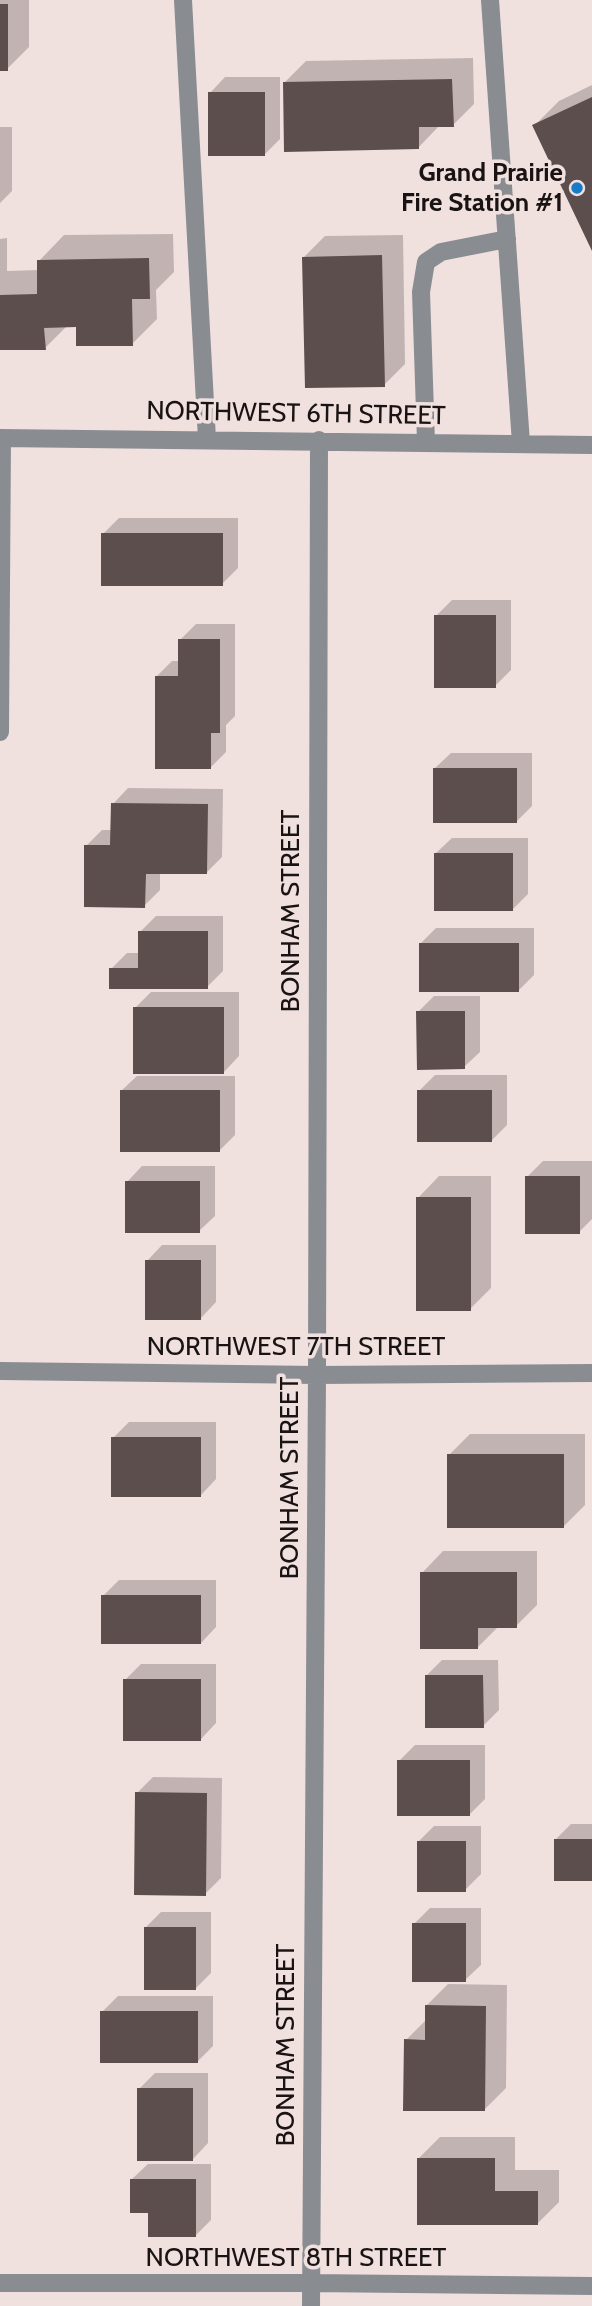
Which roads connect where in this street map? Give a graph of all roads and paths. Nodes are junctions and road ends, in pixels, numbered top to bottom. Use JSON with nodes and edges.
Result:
{"nodes":[{"id":1,"x":183,"y":0,"type":"edge"},
{"id":2,"x":490,"y":0,"type":"edge"},
{"id":3,"x":507,"y":239,"type":"junction"},
{"id":4,"x":1,"y":438,"type":"edge"},
{"id":5,"x":207,"y":439,"type":"junction"},
{"id":6,"x":319,"y":440,"type":"junction"},
{"id":7,"x":426,"y":442,"type":"junction"},
{"id":8,"x":522,"y":443,"type":"junction"},
{"id":9,"x":592,"y":445,"type":"edge"},
{"id":10,"x":0,"y":732,"type":"edge"},
{"id":11,"x":0,"y":1371,"type":"edge"},
{"id":12,"x":592,"y":1373,"type":"edge"},
{"id":13,"x":317,"y":1375,"type":"junction"},
{"id":14,"x":0,"y":2283,"type":"edge"},
{"id":15,"x":311,"y":2283,"type":"junction"},
{"id":16,"x":592,"y":2286,"type":"edge"},
{"id":17,"x":311,"y":2306,"type":"edge"}],
"edges":[{"from":1,"to":5,"type":"street"},
{"from":2,"to":3,"type":"street"},
{"from":3,"to":7,"type":"street"},
{"from":3,"to":8,"type":"street"},
{"from":4,"to":5,"type":"street","name":"NORTHWEST 6TH STREET"},
{"from":4,"to":10,"type":"street"},
{"from":5,"to":6,"type":"street","name":"NORTHWEST 6TH STREET"},
{"from":6,"to":7,"type":"street","name":"NORTHWEST 6TH STREET"},
{"from":6,"to":13,"type":"street","name":"BONHAM STREET"},
{"from":7,"to":8,"type":"street","name":"NORTHWEST 6TH STREET"},
{"from":8,"to":9,"type":"street","name":"NORTHWEST 6TH STREET"},
{"from":11,"to":13,"type":"street","name":"NORTHWEST 7TH STREET"},
{"from":12,"to":13,"type":"street","name":"NORTHWEST 7TH STREET"},
{"from":13,"to":15,"type":"street","name":"BONHAM STREET"},
{"from":14,"to":15,"type":"street","name":"NORTHWEST 8TH STREET"},
{"from":15,"to":16,"type":"street","name":"NORTHWEST 8TH STREET"},
{"from":15,"to":17,"type":"street","name":"BONHAM STREET"}]}
